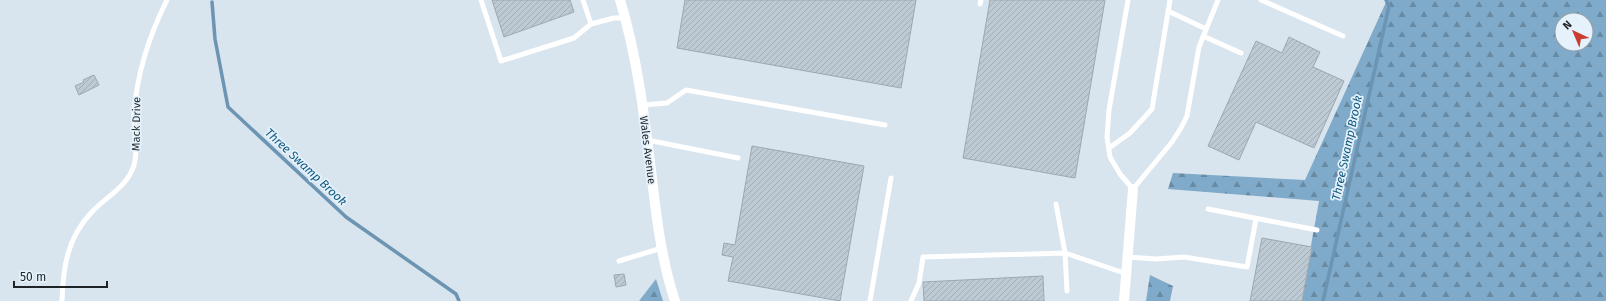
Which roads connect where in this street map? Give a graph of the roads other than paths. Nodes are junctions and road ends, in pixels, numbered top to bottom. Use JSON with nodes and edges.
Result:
{"nodes":[{"id":1,"x":167,"y":0,"type":"edge"},
{"id":2,"x":481,"y":0,"type":"edge"},
{"id":3,"x":583,"y":0,"type":"edge"},
{"id":4,"x":620,"y":0,"type":"edge"},
{"id":5,"x":1128,"y":0,"type":"edge"},
{"id":6,"x":1170,"y":0,"type":"edge"},
{"id":7,"x":1218,"y":0,"type":"edge"},
{"id":8,"x":1261,"y":0,"type":"edge"},
{"id":9,"x":1168,"y":11,"type":"junction"},
{"id":10,"x":625,"y":18,"type":"junction"},
{"id":11,"x":591,"y":24,"type":"junction"},
{"id":12,"x":1206,"y":29,"type":"junction"},
{"id":13,"x":1203,"y":36,"type":"junction"},
{"id":14,"x":1343,"y":36,"type":"dead end"},
{"id":15,"x":1242,"y":53,"type":"dead end"},
{"id":16,"x":643,"y":105,"type":"junction"},
{"id":17,"x":885,"y":125,"type":"dead end"},
{"id":18,"x":647,"y":140,"type":"junction"},
{"id":19,"x":1109,"y":148,"type":"junction"},
{"id":20,"x":738,"y":158,"type":"dead end"},
{"id":21,"x":891,"y":178,"type":"dead end"},
{"id":22,"x":1133,"y":189,"type":"junction"},
{"id":23,"x":1056,"y":204,"type":"dead end"},
{"id":24,"x":1208,"y":209,"type":"dead end"},
{"id":25,"x":1256,"y":219,"type":"junction"},
{"id":26,"x":1317,"y":230,"type":"dead end"},
{"id":27,"x":662,"y":248,"type":"junction"},
{"id":28,"x":1065,"y":253,"type":"junction"},
{"id":29,"x":1128,"y":257,"type":"junction"},
{"id":30,"x":619,"y":261,"type":"dead end"},
{"id":31,"x":1127,"y":274,"type":"junction"},
{"id":32,"x":1067,"y":292,"type":"dead end"},
{"id":33,"x":62,"y":301,"type":"edge"},
{"id":34,"x":675,"y":301,"type":"edge"},
{"id":35,"x":870,"y":301,"type":"edge"},
{"id":36,"x":911,"y":301,"type":"edge"},
{"id":37,"x":1124,"y":301,"type":"edge"}],
"edges":[{"from":1,"to":33,"type":"lane","name":"Mack Drive"},
{"from":2,"to":11,"type":"lane"},
{"from":3,"to":11,"type":"lane"},
{"from":4,"to":10,"type":"street","name":"Wales Avenue"},
{"from":5,"to":19,"type":"lane"},
{"from":6,"to":9,"type":"lane"},
{"from":7,"to":12,"type":"lane"},
{"from":8,"to":14,"type":"lane"},
{"from":9,"to":12,"type":"lane"},
{"from":9,"to":19,"type":"lane"},
{"from":10,"to":11,"type":"lane"},
{"from":10,"to":16,"type":"street","name":"Wales Avenue"},
{"from":12,"to":13,"type":"lane"},
{"from":13,"to":15,"type":"lane"},
{"from":13,"to":22,"type":"lane"},
{"from":16,"to":17,"type":"lane"},
{"from":16,"to":18,"type":"street","name":"Wales Avenue"},
{"from":18,"to":20,"type":"lane"},
{"from":18,"to":27,"type":"street","name":"Wales Avenue"},
{"from":19,"to":22,"type":"lane"},
{"from":21,"to":35,"type":"lane"},
{"from":22,"to":29,"type":"street"},
{"from":23,"to":28,"type":"lane"},
{"from":24,"to":25,"type":"lane"},
{"from":25,"to":26,"type":"lane"},
{"from":25,"to":29,"type":"lane"},
{"from":27,"to":30,"type":"lane"},
{"from":27,"to":34,"type":"street","name":"Wales Avenue"},
{"from":28,"to":31,"type":"lane"},
{"from":28,"to":32,"type":"lane"},
{"from":28,"to":36,"type":"lane"},
{"from":29,"to":31,"type":"street"},
{"from":31,"to":37,"type":"street"}]}
